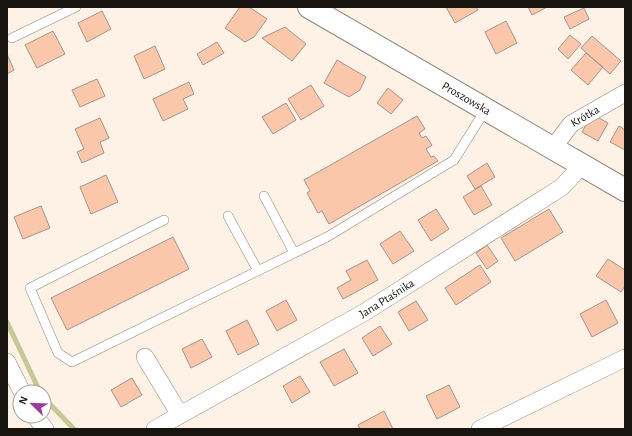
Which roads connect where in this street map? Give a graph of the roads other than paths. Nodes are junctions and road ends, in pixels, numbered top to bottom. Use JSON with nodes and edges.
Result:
{"nodes":[{"id":1,"x":76,"y":7,"type":"edge"},
{"id":2,"x":309,"y":7,"type":"edge"},
{"id":3,"x":12,"y":38,"type":"dead end"},
{"id":4,"x":625,"y":93,"type":"edge"},
{"id":5,"x":486,"y":109,"type":"junction"},
{"id":6,"x":553,"y":148,"type":"junction"},
{"id":7,"x":582,"y":165,"type":"junction"},
{"id":8,"x":625,"y":190,"type":"edge"},
{"id":9,"x":264,"y":196,"type":"dead end"},
{"id":10,"x":228,"y":216,"type":"dead end"},
{"id":11,"x":164,"y":220,"type":"dead end"},
{"id":12,"x":294,"y":253,"type":"junction"},
{"id":13,"x":258,"y":271,"type":"junction"},
{"id":14,"x":145,"y":357,"type":"dead end"},
{"id":15,"x":625,"y":358,"type":"edge"},
{"id":16,"x":7,"y":362,"type":"edge"},
{"id":17,"x":18,"y":384,"type":"edge"},
{"id":18,"x":180,"y":415,"type":"junction"},
{"id":19,"x":155,"y":429,"type":"edge"},
{"id":20,"x":480,"y":429,"type":"edge"}],
"edges":[{"from":1,"to":3,"type":"lane"},
{"from":2,"to":5,"type":"main road","name":"Proszowska"},
{"from":4,"to":6,"type":"street","name":"Krótka"},
{"from":5,"to":6,"type":"main road","name":"Proszowska"},
{"from":5,"to":12,"type":"lane"},
{"from":6,"to":7,"type":"main road","name":"Proszowska"},
{"from":7,"to":8,"type":"main road","name":"Proszowska"},
{"from":7,"to":18,"type":"street","name":"Jana Ptaśnika"},
{"from":9,"to":12,"type":"lane"},
{"from":10,"to":13,"type":"lane"},
{"from":11,"to":13,"type":"lane"},
{"from":12,"to":13,"type":"lane"},
{"from":14,"to":18,"type":"street"},
{"from":15,"to":20,"type":"street"},
{"from":16,"to":17,"type":"street"},
{"from":18,"to":19,"type":"street","name":"Jana Ptaśnika"}]}
